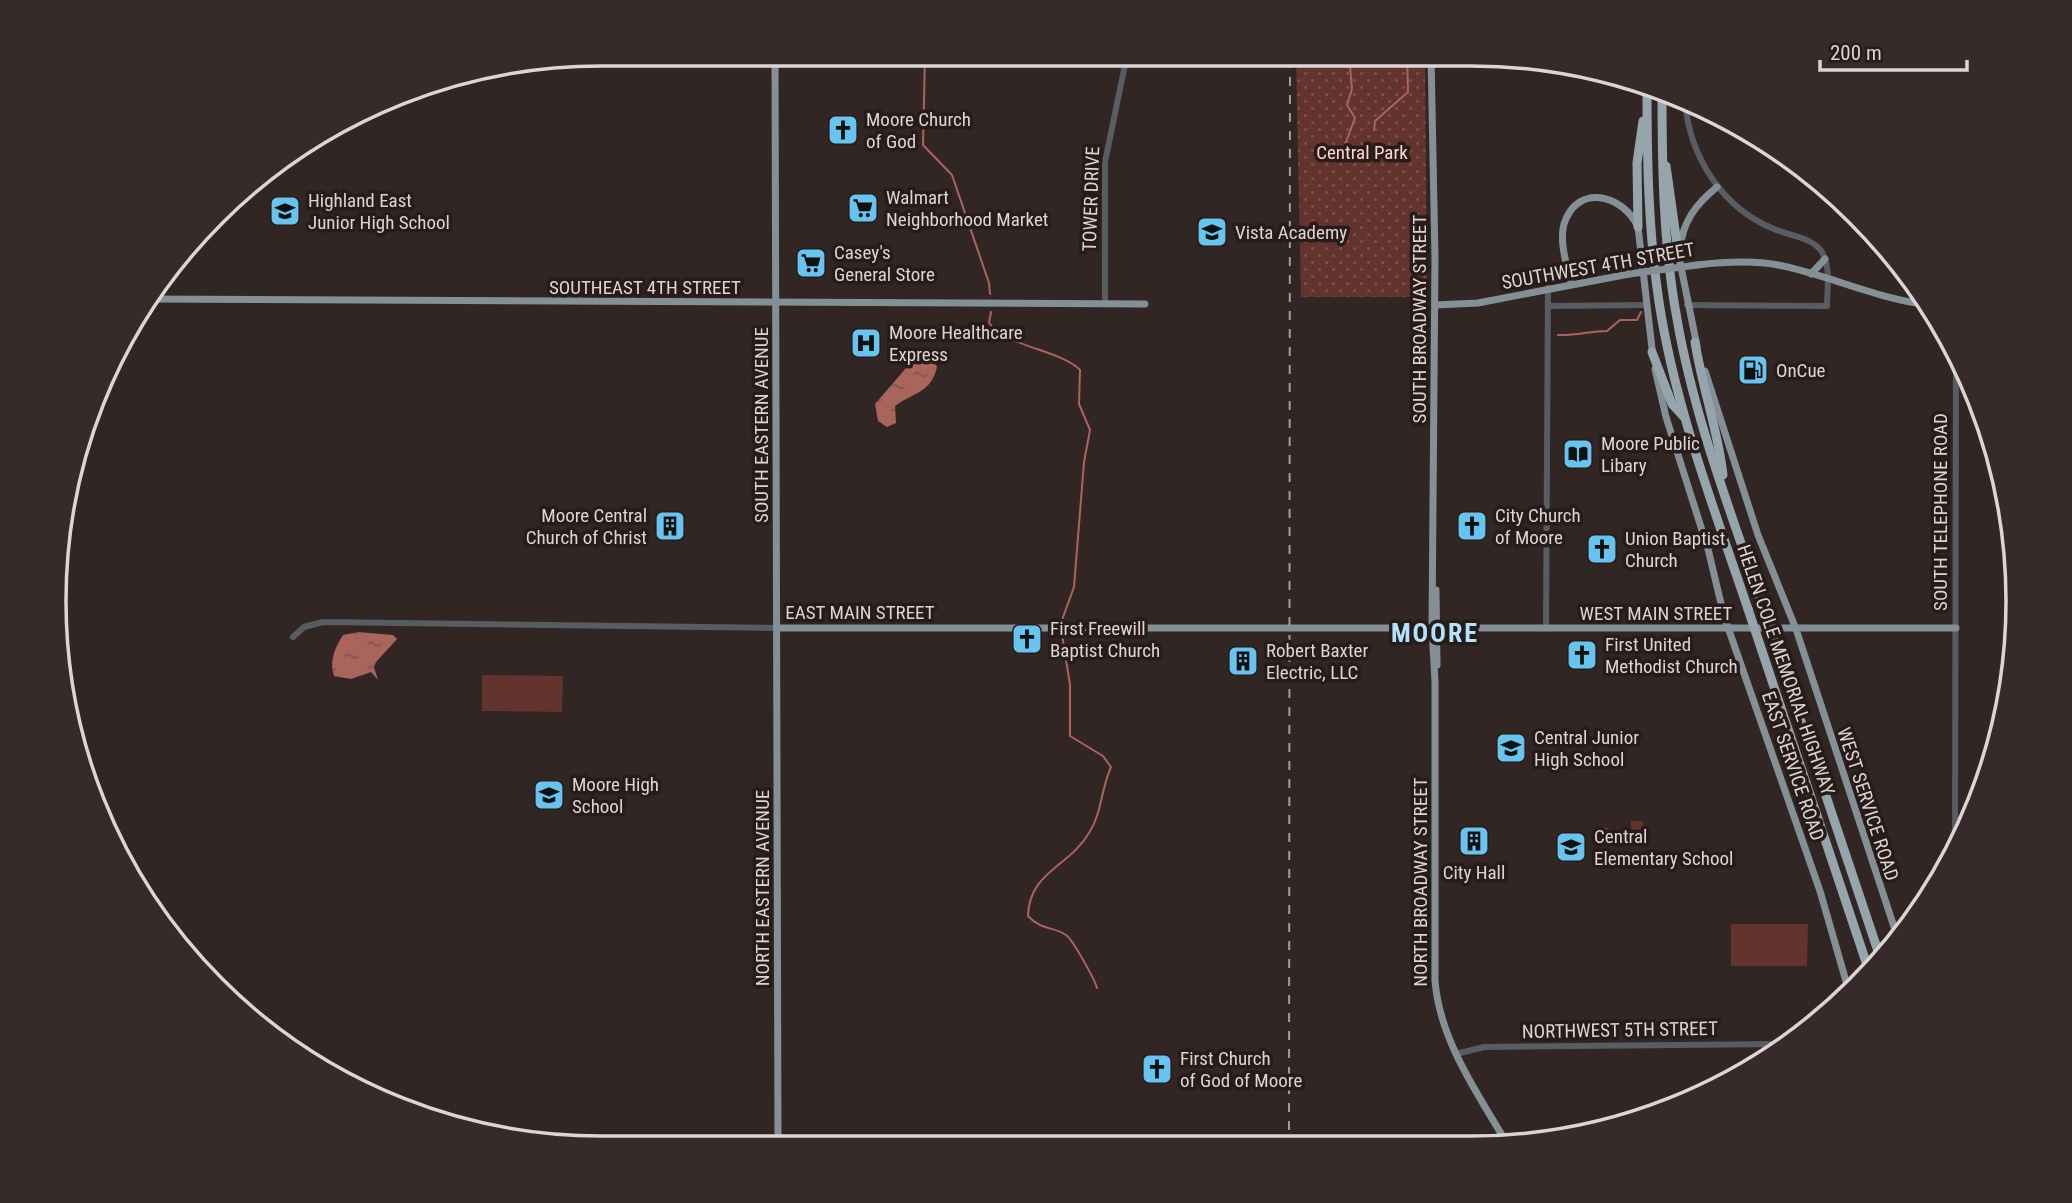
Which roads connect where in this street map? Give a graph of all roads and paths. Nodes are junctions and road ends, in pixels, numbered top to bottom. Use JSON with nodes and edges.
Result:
{"nodes":[{"id":1,"x":775,"y":66,"type":"edge"},
{"id":2,"x":1125,"y":66,"type":"edge"},
{"id":3,"x":1432,"y":66,"type":"edge"},
{"id":4,"x":1647,"y":97,"type":"edge"},
{"id":5,"x":1647,"y":97,"type":"edge"},
{"id":6,"x":1662,"y":102,"type":"edge"},
{"id":7,"x":1687,"y":113,"type":"edge"},
{"id":8,"x":1662,"y":150,"type":"junction"},
{"id":9,"x":1717,"y":187,"type":"junction"},
{"id":10,"x":1638,"y":227,"type":"junction"},
{"id":11,"x":1679,"y":258,"type":"junction"},
{"id":12,"x":1825,"y":260,"type":"junction"},
{"id":13,"x":1811,"y":274,"type":"junction"},
{"id":14,"x":1827,"y":279,"type":"junction"},
{"id":15,"x":1571,"y":283,"type":"junction"},
{"id":16,"x":1548,"y":288,"type":"junction"},
{"id":17,"x":160,"y":299,"type":"edge"},
{"id":18,"x":1913,"y":301,"type":"edge"},
{"id":19,"x":1105,"y":303,"type":"junction"},
{"id":20,"x":776,"y":304,"type":"junction"},
{"id":21,"x":1145,"y":304,"type":"dead end"},
{"id":22,"x":1435,"y":305,"type":"junction"},
{"id":23,"x":1646,"y":305,"type":"junction"},
{"id":24,"x":1687,"y":305,"type":"junction"},
{"id":25,"x":1548,"y":306,"type":"junction"},
{"id":26,"x":1695,"y":342,"type":"junction"},
{"id":27,"x":1652,"y":352,"type":"junction"},
{"id":28,"x":1956,"y":378,"type":"edge"},
{"id":29,"x":1685,"y":418,"type":"junction"},
{"id":30,"x":1725,"y":494,"type":"junction"},
{"id":31,"x":777,"y":628,"type":"junction"},
{"id":32,"x":1435,"y":628,"type":"junction"},
{"id":33,"x":1546,"y":628,"type":"junction"},
{"id":34,"x":1956,"y":628,"type":"junction"},
{"id":35,"x":1728,"y":629,"type":"junction"},
{"id":36,"x":1796,"y":629,"type":"junction"},
{"id":37,"x":293,"y":637,"type":"dead end"},
{"id":38,"x":1955,"y":827,"type":"edge"},
{"id":39,"x":1894,"y":928,"type":"edge"},
{"id":40,"x":1877,"y":949,"type":"edge"},
{"id":41,"x":1866,"y":962,"type":"edge"},
{"id":42,"x":1846,"y":982,"type":"edge"},
{"id":43,"x":1771,"y":1044,"type":"edge"},
{"id":44,"x":1457,"y":1054,"type":"junction"},
{"id":45,"x":1502,"y":1135,"type":"edge"},
{"id":46,"x":778,"y":1136,"type":"edge"}],
"edges":[{"from":1,"to":20,"type":"main road","name":"SOUTH EASTERN AVENUE"},
{"from":2,"to":19,"type":"street","name":"TOWER DRIVE"},
{"from":3,"to":22,"type":"main road","name":"SOUTH BROADWAY STREET"},
{"from":4,"to":10,"type":"highway"},
{"from":5,"to":29,"type":"highway","name":"HELEN COLE MEMORIAL HIGHWAY"},
{"from":6,"to":8,"type":"highway","name":"HELEN COLE MEMORIAL HIGHWAY"},
{"from":7,"to":9,"type":"street"},
{"from":8,"to":11,"type":"highway"},
{"from":8,"to":30,"type":"highway","name":"HELEN COLE MEMORIAL HIGHWAY"},
{"from":9,"to":11,"type":"main road"},
{"from":9,"to":12,"type":"street"},
{"from":10,"to":15,"type":"main road"},
{"from":10,"to":23,"type":"main road","name":"EAST SERVICE ROAD"},
{"from":11,"to":24,"type":"main road","name":"WEST SERVICE ROAD"},
{"from":12,"to":13,"type":"main road"},
{"from":12,"to":14,"type":"street"},
{"from":13,"to":14,"type":"main road","name":"SOUTHWEST 4TH STREET"},
{"from":13,"to":15,"type":"main road","name":"SOUTHWEST 4TH STREET","bridge":true},
{"from":14,"to":18,"type":"main road","name":"SOUTHWEST 4TH STREET"},
{"from":14,"to":24,"type":"street"},
{"from":15,"to":16,"type":"main road","name":"SOUTHWEST 4TH STREET"},
{"from":16,"to":22,"type":"main road","name":"SOUTHWEST 4TH STREET"},
{"from":16,"to":25,"type":"street"},
{"from":17,"to":20,"type":"main road","name":"SOUTHEAST 4TH STREET"},
{"from":19,"to":20,"type":"main road","name":"SOUTHEAST 4TH STREET"},
{"from":19,"to":21,"type":"main road","name":"SOUTHEAST 4TH STREET"},
{"from":20,"to":31,"type":"main road","name":"SOUTH EASTERN AVENUE"},
{"from":22,"to":32,"type":"main road","name":"SOUTH BROADWAY STREET"},
{"from":23,"to":25,"type":"street"},
{"from":23,"to":27,"type":"main road","name":"EAST SERVICE ROAD"},
{"from":24,"to":26,"type":"main road","name":"WEST SERVICE ROAD"},
{"from":25,"to":33,"type":"street"},
{"from":26,"to":30,"type":"highway"},
{"from":26,"to":36,"type":"main road","name":"WEST SERVICE ROAD"},
{"from":27,"to":29,"type":"highway"},
{"from":27,"to":35,"type":"main road","name":"EAST SERVICE ROAD"},
{"from":28,"to":34,"type":"street","name":"SOUTH TELEPHONE ROAD"},
{"from":29,"to":41,"type":"highway","name":"HELEN COLE MEMORIAL HIGHWAY","bridge":true},
{"from":30,"to":40,"type":"highway","name":"HELEN COLE MEMORIAL HIGHWAY","bridge":true},
{"from":31,"to":32,"type":"main road","name":"EAST MAIN STREET"},
{"from":31,"to":37,"type":"street","name":"EAST MAIN STREET"},
{"from":31,"to":46,"type":"main road","name":"NORTH EASTERN AVENUE"},
{"from":32,"to":33,"type":"main road","name":"WEST MAIN STREET"},
{"from":32,"to":44,"type":"main road","name":"NORTH BROADWAY STREET"},
{"from":33,"to":35,"type":"main road","name":"WEST MAIN STREET"},
{"from":34,"to":36,"type":"main road","name":"WEST MAIN STREET"},
{"from":34,"to":38,"type":"street","name":"SOUTH TELEPHONE ROAD"},
{"from":35,"to":36,"type":"main road","name":"WEST MAIN STREET"},
{"from":35,"to":42,"type":"main road","name":"EAST SERVICE ROAD"},
{"from":36,"to":39,"type":"main road","name":"WEST SERVICE ROAD"},
{"from":43,"to":44,"type":"street","name":"NORTHWEST 5TH STREET"},
{"from":44,"to":45,"type":"main road","name":"NORTH BROADWAY STREET"}]}
